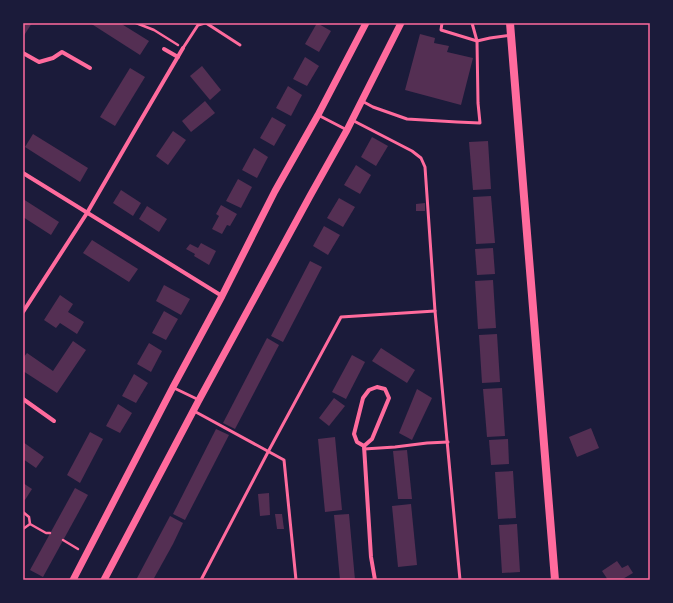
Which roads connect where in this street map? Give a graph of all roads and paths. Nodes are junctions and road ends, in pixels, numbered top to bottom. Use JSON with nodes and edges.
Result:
{"nodes":[{"id":1,"x":136,"y":23,"type":"edge"},
{"id":2,"x":206,"y":23,"type":"edge"},
{"id":3,"x":366,"y":23,"type":"edge"},
{"id":4,"x":401,"y":23,"type":"edge"},
{"id":5,"x":442,"y":23,"type":"edge"},
{"id":6,"x":472,"y":23,"type":"edge"},
{"id":7,"x":510,"y":23,"type":"edge"},
{"id":8,"x":511,"y":35,"type":"junction"},
{"id":9,"x":477,"y":41,"type":"junction"},
{"id":10,"x":240,"y":45,"type":"dead end"},
{"id":11,"x":184,"y":48,"type":"junction"},
{"id":12,"x":164,"y":49,"type":"dead end"},
{"id":13,"x":23,"y":53,"type":"edge"},
{"id":14,"x":178,"y":57,"type":"junction"},
{"id":15,"x":90,"y":68,"type":"dead end"},
{"id":16,"x":362,"y":101,"type":"junction"},
{"id":17,"x":318,"y":115,"type":"junction"},
{"id":18,"x":352,"y":120,"type":"junction"},
{"id":19,"x":347,"y":130,"type":"junction"},
{"id":20,"x":23,"y":173,"type":"edge"},
{"id":21,"x":87,"y":213,"type":"junction"},
{"id":22,"x":222,"y":296,"type":"junction"},
{"id":23,"x":435,"y":311,"type":"junction"},
{"id":24,"x":23,"y":312,"type":"edge"},
{"id":25,"x":173,"y":387,"type":"junction"},
{"id":26,"x":23,"y":399,"type":"edge"},
{"id":27,"x":199,"y":400,"type":"junction"},
{"id":28,"x":193,"y":411,"type":"junction"},
{"id":29,"x":54,"y":421,"type":"dead end"},
{"id":30,"x":448,"y":442,"type":"junction"},
{"id":31,"x":364,"y":447,"type":"junction"},
{"id":32,"x":268,"y":452,"type":"junction"},
{"id":33,"x":23,"y":512,"type":"edge"},
{"id":34,"x":30,"y":524,"type":"junction"},
{"id":35,"x":23,"y":529,"type":"edge"},
{"id":36,"x":50,"y":533,"type":"dead end"},
{"id":37,"x":63,"y":540,"type":"dead end"},
{"id":38,"x":87,"y":554,"type":"junction"},
{"id":39,"x":73,"y":580,"type":"edge"},
{"id":40,"x":104,"y":580,"type":"edge"},
{"id":41,"x":201,"y":580,"type":"edge"},
{"id":42,"x":296,"y":580,"type":"edge"},
{"id":43,"x":375,"y":580,"type":"edge"},
{"id":44,"x":460,"y":580,"type":"edge"},
{"id":45,"x":555,"y":580,"type":"edge"}],
"edges":[{"from":1,"to":11,"type":"path"},
{"from":2,"to":10,"type":"lane"},
{"from":2,"to":11,"type":"lane"},
{"from":3,"to":17,"type":"street"},
{"from":4,"to":16,"type":"street"},
{"from":5,"to":9,"type":"lane"},
{"from":6,"to":9,"type":"lane"},
{"from":7,"to":8,"type":"main road"},
{"from":8,"to":9,"type":"lane"},
{"from":8,"to":45,"type":"main road"},
{"from":9,"to":16,"type":"lane"},
{"from":11,"to":14,"type":"street"},
{"from":12,"to":14,"type":"street"},
{"from":13,"to":15,"type":"street"},
{"from":14,"to":21,"type":"street"},
{"from":16,"to":18,"type":"street"},
{"from":17,"to":19,"type":"lane"},
{"from":17,"to":22,"type":"street"},
{"from":18,"to":19,"type":"street"},
{"from":18,"to":23,"type":"lane"},
{"from":19,"to":27,"type":"street"},
{"from":20,"to":21,"type":"street"},
{"from":21,"to":22,"type":"street"},
{"from":21,"to":24,"type":"street"},
{"from":22,"to":25,"type":"street"},
{"from":23,"to":30,"type":"lane"},
{"from":23,"to":32,"type":"lane"},
{"from":25,"to":27,"type":"lane"},
{"from":25,"to":38,"type":"street"},
{"from":26,"to":29,"type":"street"},
{"from":27,"to":28,"type":"street"},
{"from":28,"to":32,"type":"lane"},
{"from":28,"to":40,"type":"street"},
{"from":30,"to":31,"type":"lane"},
{"from":30,"to":44,"type":"lane"},
{"from":31,"to":31,"type":"street"},
{"from":31,"to":43,"type":"street"},
{"from":32,"to":41,"type":"lane"},
{"from":32,"to":42,"type":"lane"},
{"from":33,"to":34,"type":"path"},
{"from":34,"to":35,"type":"path"},
{"from":34,"to":36,"type":"path"},
{"from":37,"to":38,"type":"path"},
{"from":38,"to":39,"type":"street"}]}
